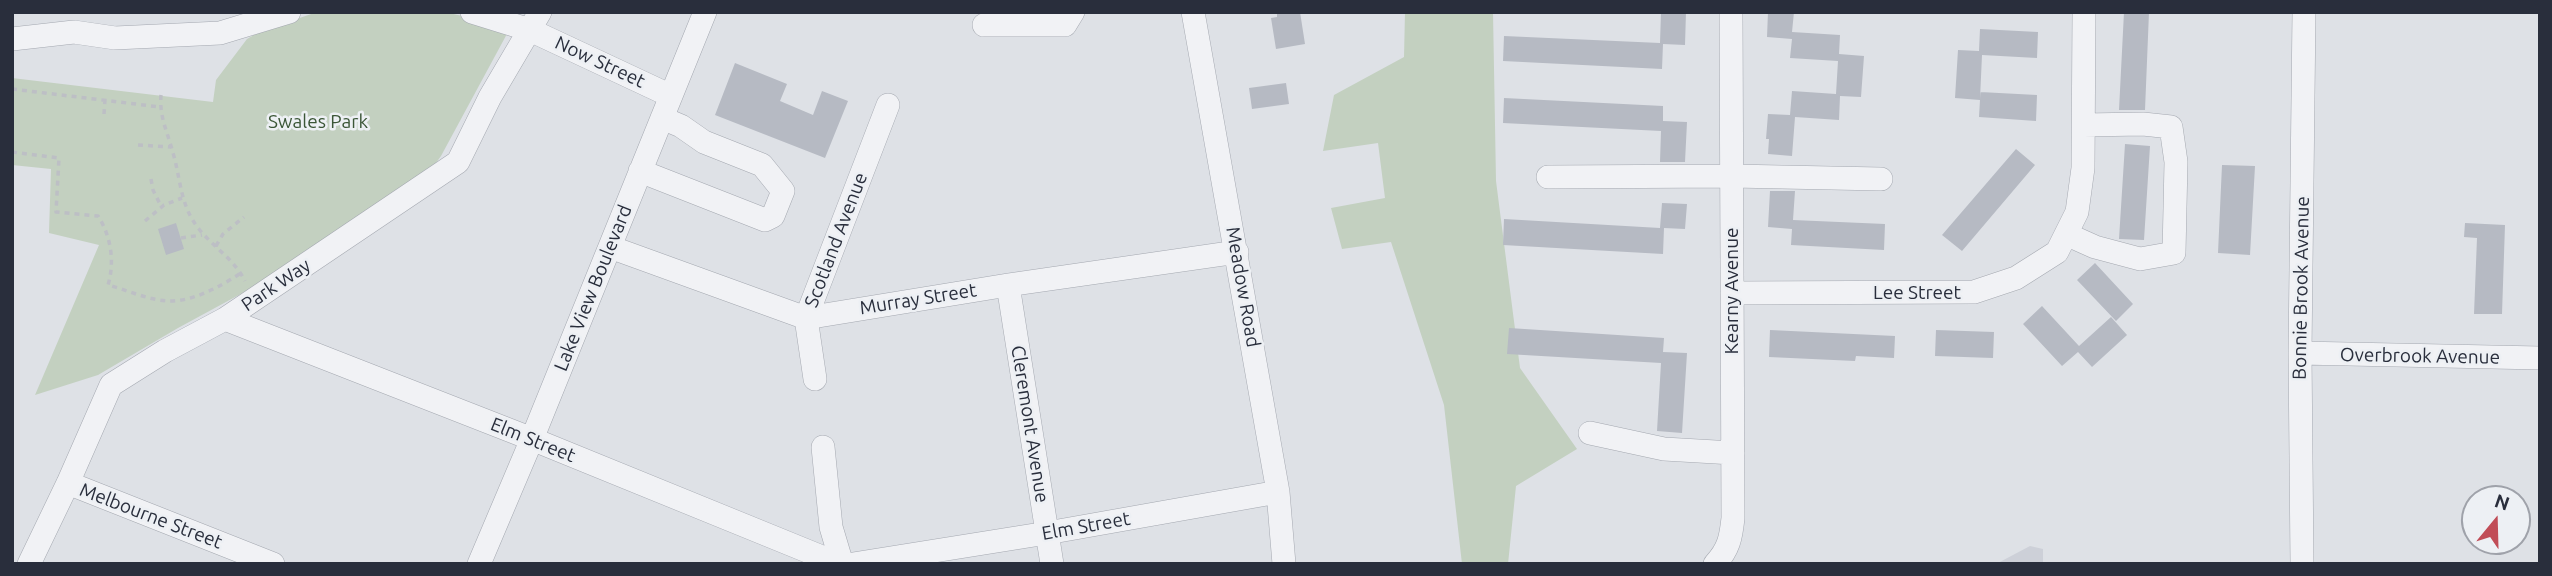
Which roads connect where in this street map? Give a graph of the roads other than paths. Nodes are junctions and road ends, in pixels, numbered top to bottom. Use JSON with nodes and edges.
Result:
{"nodes":[{"id":1,"x":289,"y":12,"type":"edge"},
{"id":2,"x":472,"y":12,"type":"edge"},
{"id":3,"x":705,"y":12,"type":"edge"},
{"id":4,"x":1073,"y":12,"type":"edge"},
{"id":5,"x":1194,"y":12,"type":"edge"},
{"id":6,"x":1731,"y":12,"type":"edge"},
{"id":7,"x":2084,"y":12,"type":"edge"},
{"id":8,"x":2304,"y":12,"type":"edge"},
{"id":9,"x":535,"y":21,"type":"edge"},
{"id":10,"x":984,"y":25,"type":"dead end"},
{"id":11,"x":12,"y":39,"type":"edge"},
{"id":12,"x":671,"y":96,"type":"junction"},
{"id":13,"x":888,"y":105,"type":"dead end"},
{"id":14,"x":662,"y":118,"type":"junction"},
{"id":15,"x":2084,"y":125,"type":"junction"},
{"id":16,"x":640,"y":171,"type":"junction"},
{"id":17,"x":1732,"y":176,"type":"junction"},
{"id":18,"x":1548,"y":177,"type":"dead end"},
{"id":19,"x":1881,"y":179,"type":"dead end"},
{"id":20,"x":2066,"y":234,"type":"junction"},
{"id":21,"x":610,"y":247,"type":"junction"},
{"id":22,"x":1237,"y":252,"type":"junction"},
{"id":23,"x":1009,"y":285,"type":"junction"},
{"id":24,"x":1732,"y":293,"type":"junction"},
{"id":25,"x":807,"y":318,"type":"junction"},
{"id":26,"x":225,"y":319,"type":"junction"},
{"id":27,"x":2300,"y":353,"type":"junction"},
{"id":28,"x":2540,"y":358,"type":"edge"},
{"id":29,"x":816,"y":379,"type":"dead end"},
{"id":30,"x":1591,"y":433,"type":"dead end"},
{"id":31,"x":532,"y":439,"type":"junction"},
{"id":32,"x":823,"y":447,"type":"dead end"},
{"id":33,"x":1733,"y":453,"type":"junction"},
{"id":34,"x":68,"y":483,"type":"junction"},
{"id":35,"x":1278,"y":492,"type":"junction"},
{"id":36,"x":1047,"y":533,"type":"junction"},
{"id":37,"x":29,"y":564,"type":"edge"},
{"id":38,"x":274,"y":564,"type":"edge"},
{"id":39,"x":479,"y":564,"type":"edge"},
{"id":40,"x":840,"y":564,"type":"edge"},
{"id":41,"x":853,"y":564,"type":"edge"},
{"id":42,"x":1052,"y":564,"type":"edge"},
{"id":43,"x":1284,"y":564,"type":"edge"},
{"id":44,"x":1715,"y":564,"type":"edge"},
{"id":45,"x":2302,"y":564,"type":"edge"}],
"edges":[{"from":1,"to":11,"type":"street"},
{"from":2,"to":9,"type":"street","name":"Now Street"},
{"from":3,"to":12,"type":"street","name":"Lake View Boulevard"},
{"from":4,"to":10,"type":"street"},
{"from":5,"to":22,"type":"street","name":"Meadow Road"},
{"from":6,"to":17,"type":"street","name":"Kearny Avenue"},
{"from":7,"to":15,"type":"street","name":"Lee Street"},
{"from":8,"to":27,"type":"street","name":"Bonnie Brook Avenue"},
{"from":9,"to":12,"type":"street","name":"Now Street"},
{"from":9,"to":26,"type":"street","name":"Park Way"},
{"from":12,"to":14,"type":"street","name":"Lake View Boulevard"},
{"from":13,"to":25,"type":"street","name":"Scotland Avenue"},
{"from":14,"to":16,"type":"street","name":"Lake View Boulevard"},
{"from":14,"to":16,"type":"street"},
{"from":15,"to":20,"type":"street","name":"Lee Street"},
{"from":15,"to":20,"type":"street"},
{"from":16,"to":21,"type":"street","name":"Lake View Boulevard"},
{"from":17,"to":18,"type":"street"},
{"from":17,"to":19,"type":"street"},
{"from":17,"to":24,"type":"street","name":"Kearny Avenue"},
{"from":20,"to":24,"type":"street","name":"Lee Street"},
{"from":21,"to":25,"type":"street","name":"Murray Street"},
{"from":21,"to":31,"type":"street","name":"Lake View Boulevard"},
{"from":22,"to":23,"type":"street","name":"Murray Street"},
{"from":22,"to":35,"type":"street","name":"Meadow Road"},
{"from":23,"to":25,"type":"street","name":"Murray Street"},
{"from":23,"to":36,"type":"street","name":"Cleremont Avenue"},
{"from":24,"to":33,"type":"street","name":"Kearny Avenue"},
{"from":25,"to":29,"type":"street","name":"Scotland Avenue"},
{"from":26,"to":31,"type":"street","name":"Elm Street"},
{"from":26,"to":34,"type":"street","name":"Park Way"},
{"from":27,"to":28,"type":"street","name":"Overbrook Avenue"},
{"from":27,"to":45,"type":"street","name":"Bonnie Brook Avenue"},
{"from":30,"to":33,"type":"street"},
{"from":31,"to":39,"type":"street","name":"Lake View Boulevard"},
{"from":31,"to":40,"type":"street","name":"Elm Street"},
{"from":32,"to":40,"type":"street"},
{"from":33,"to":44,"type":"street","name":"Kearny Avenue"},
{"from":34,"to":37,"type":"street","name":"Park Way"},
{"from":34,"to":38,"type":"street","name":"Melbourne Street"},
{"from":35,"to":36,"type":"street","name":"Elm Street"},
{"from":35,"to":43,"type":"street","name":"Meadow Road"},
{"from":36,"to":41,"type":"street","name":"Elm Street"},
{"from":36,"to":42,"type":"street","name":"Cleremont Avenue"}]}
